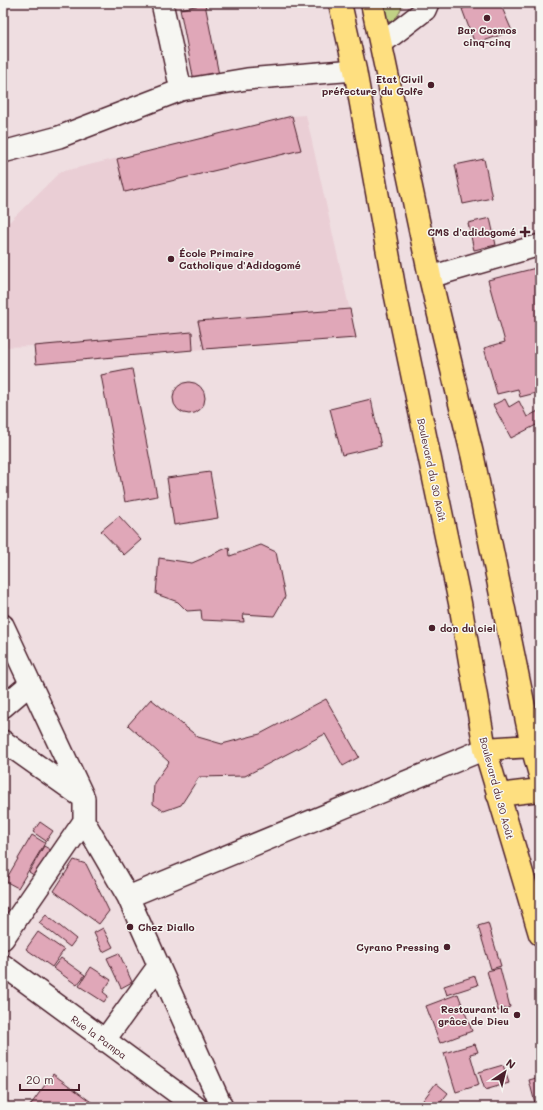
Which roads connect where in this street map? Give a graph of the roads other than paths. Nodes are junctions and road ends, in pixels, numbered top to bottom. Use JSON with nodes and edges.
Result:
{"nodes":[{"id":1,"x":162,"y":3,"type":"edge"},
{"id":2,"x":340,"y":3,"type":"edge"},
{"id":3,"x":372,"y":3,"type":"edge"},
{"id":4,"x":428,"y":3,"type":"edge"},
{"id":5,"x":381,"y":44,"type":"junction"},
{"id":6,"x":355,"y":70,"type":"junction"},
{"id":7,"x":181,"y":90,"type":"junction"},
{"id":8,"x":3,"y":152,"type":"edge"},
{"id":9,"x":540,"y":245,"type":"edge"},
{"id":10,"x":430,"y":277,"type":"junction"},
{"id":11,"x":3,"y":625,"type":"edge"},
{"id":12,"x":30,"y":684,"type":"junction"},
{"id":13,"x":3,"y":707,"type":"edge"},
{"id":14,"x":3,"y":741,"type":"edge"},
{"id":15,"x":536,"y":746,"type":"edge"},
{"id":16,"x":485,"y":749,"type":"junction"},
{"id":17,"x":540,"y":775,"type":"edge"},
{"id":18,"x":540,"y":790,"type":"edge"},
{"id":19,"x":498,"y":794,"type":"junction"},
{"id":20,"x":84,"y":798,"type":"junction"},
{"id":21,"x":84,"y":821,"type":"junction"},
{"id":22,"x":128,"y":897,"type":"junction"},
{"id":23,"x":540,"y":934,"type":"edge"},
{"id":24,"x":3,"y":939,"type":"edge"},
{"id":25,"x":3,"y":965,"type":"edge"},
{"id":26,"x":159,"y":966,"type":"junction"},
{"id":27,"x":104,"y":1040,"type":"junction"},
{"id":28,"x":196,"y":1107,"type":"edge"},
{"id":29,"x":222,"y":1107,"type":"edge"}],
"edges":[{"from":1,"to":7,"type":"street"},
{"from":2,"to":6,"type":"highway","name":"Boulevard du 30 Août"},
{"from":3,"to":5,"type":"highway"},
{"from":4,"to":5,"type":"street"},
{"from":5,"to":10,"type":"highway"},
{"from":6,"to":7,"type":"street"},
{"from":6,"to":16,"type":"highway","name":"Boulevard du 30 Août"},
{"from":7,"to":8,"type":"street"},
{"from":9,"to":10,"type":"street"},
{"from":10,"to":15,"type":"highway"},
{"from":11,"to":12,"type":"street"},
{"from":12,"to":13,"type":"street"},
{"from":12,"to":20,"type":"street"},
{"from":14,"to":20,"type":"street"},
{"from":15,"to":16,"type":"highway"},
{"from":15,"to":17,"type":"highway"},
{"from":16,"to":19,"type":"highway","name":"Boulevard du 30 Août"},
{"from":16,"to":22,"type":"street"},
{"from":18,"to":19,"type":"highway"},
{"from":19,"to":23,"type":"highway","name":"Boulevard du 30 Août"},
{"from":20,"to":21,"type":"street"},
{"from":21,"to":22,"type":"street"},
{"from":21,"to":24,"type":"street"},
{"from":22,"to":26,"type":"street"},
{"from":25,"to":27,"type":"street","name":"Rue la Pampa"},
{"from":26,"to":27,"type":"street"},
{"from":26,"to":29,"type":"street"},
{"from":27,"to":28,"type":"street","name":"Rue la Pampa"}]}
